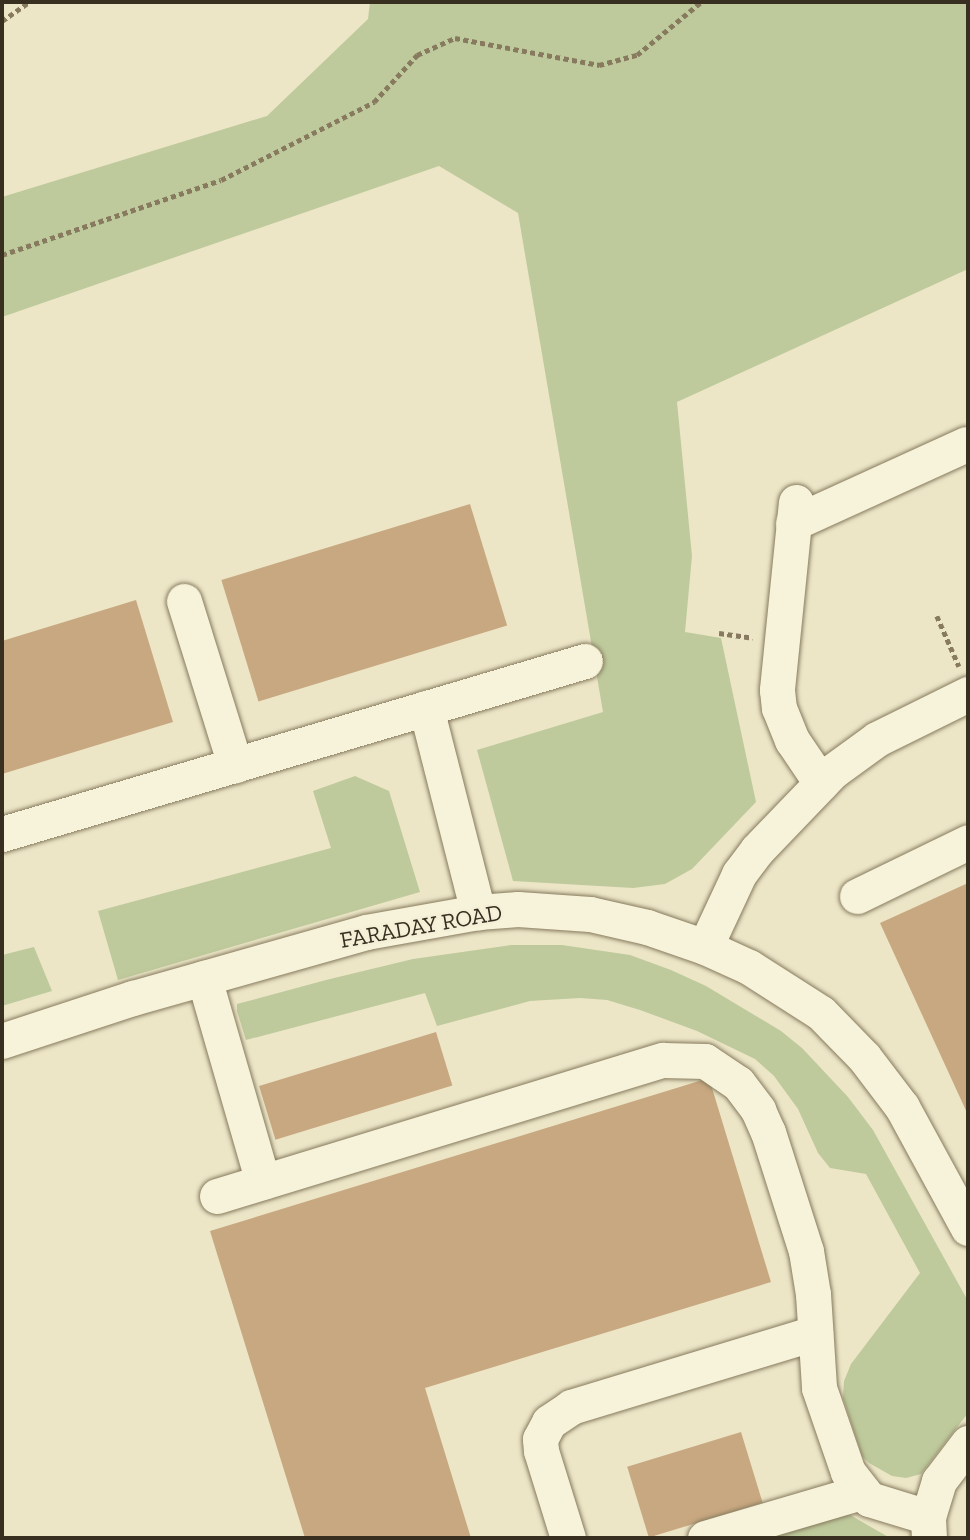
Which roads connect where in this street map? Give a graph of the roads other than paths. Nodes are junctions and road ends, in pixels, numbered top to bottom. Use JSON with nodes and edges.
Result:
{"nodes":[{"id":1,"x":966,"y":444,"type":"dead end"},
{"id":2,"x":184,"y":601,"type":"dead end"},
{"id":3,"x":585,"y":661,"type":"dead end"},
{"id":4,"x":965,"y":683,"type":"edge"},
{"id":5,"x":426,"y":708,"type":"junction"},
{"id":6,"x":235,"y":765,"type":"junction"},
{"id":7,"x":821,"y":783,"type":"junction"},
{"id":8,"x":2,"y":834,"type":"edge"},
{"id":9,"x":968,"y":842,"type":"edge"},
{"id":10,"x":857,"y":896,"type":"dead end"},
{"id":11,"x":478,"y":912,"type":"junction"},
{"id":12,"x":705,"y":947,"type":"junction"},
{"id":13,"x":204,"y":978,"type":"junction"},
{"id":14,"x":2,"y":1041,"type":"edge"},
{"id":15,"x":263,"y":1182,"type":"junction"},
{"id":16,"x":217,"y":1196,"type":"dead end"},
{"id":17,"x":968,"y":1228,"type":"edge"},
{"id":18,"x":815,"y":1333,"type":"junction"},
{"id":19,"x":968,"y":1443,"type":"edge"},
{"id":20,"x":861,"y":1492,"type":"junction"},
{"id":21,"x":929,"y":1528,"type":"edge"},
{"id":22,"x":568,"y":1538,"type":"edge"},
{"id":23,"x":705,"y":1538,"type":"edge"}],
"edges":[{"from":1,"to":7,"type":"street"},
{"from":2,"to":6,"type":"street"},
{"from":3,"to":5,"type":"street"},
{"from":4,"to":7,"type":"street"},
{"from":5,"to":6,"type":"street"},
{"from":5,"to":11,"type":"street"},
{"from":6,"to":8,"type":"street"},
{"from":7,"to":12,"type":"street"},
{"from":9,"to":10,"type":"street"},
{"from":11,"to":12,"type":"street","name":"FARADAY ROAD"},
{"from":11,"to":13,"type":"street","name":"FARADAY ROAD"},
{"from":12,"to":17,"type":"street","name":"FARADAY ROAD"},
{"from":13,"to":14,"type":"street","name":"FARADAY ROAD"},
{"from":13,"to":15,"type":"street"},
{"from":15,"to":16,"type":"street"},
{"from":15,"to":18,"type":"street"},
{"from":18,"to":20,"type":"street"},
{"from":18,"to":22,"type":"street"},
{"from":19,"to":21,"type":"street"},
{"from":20,"to":21,"type":"street"},
{"from":20,"to":23,"type":"street"}]}
